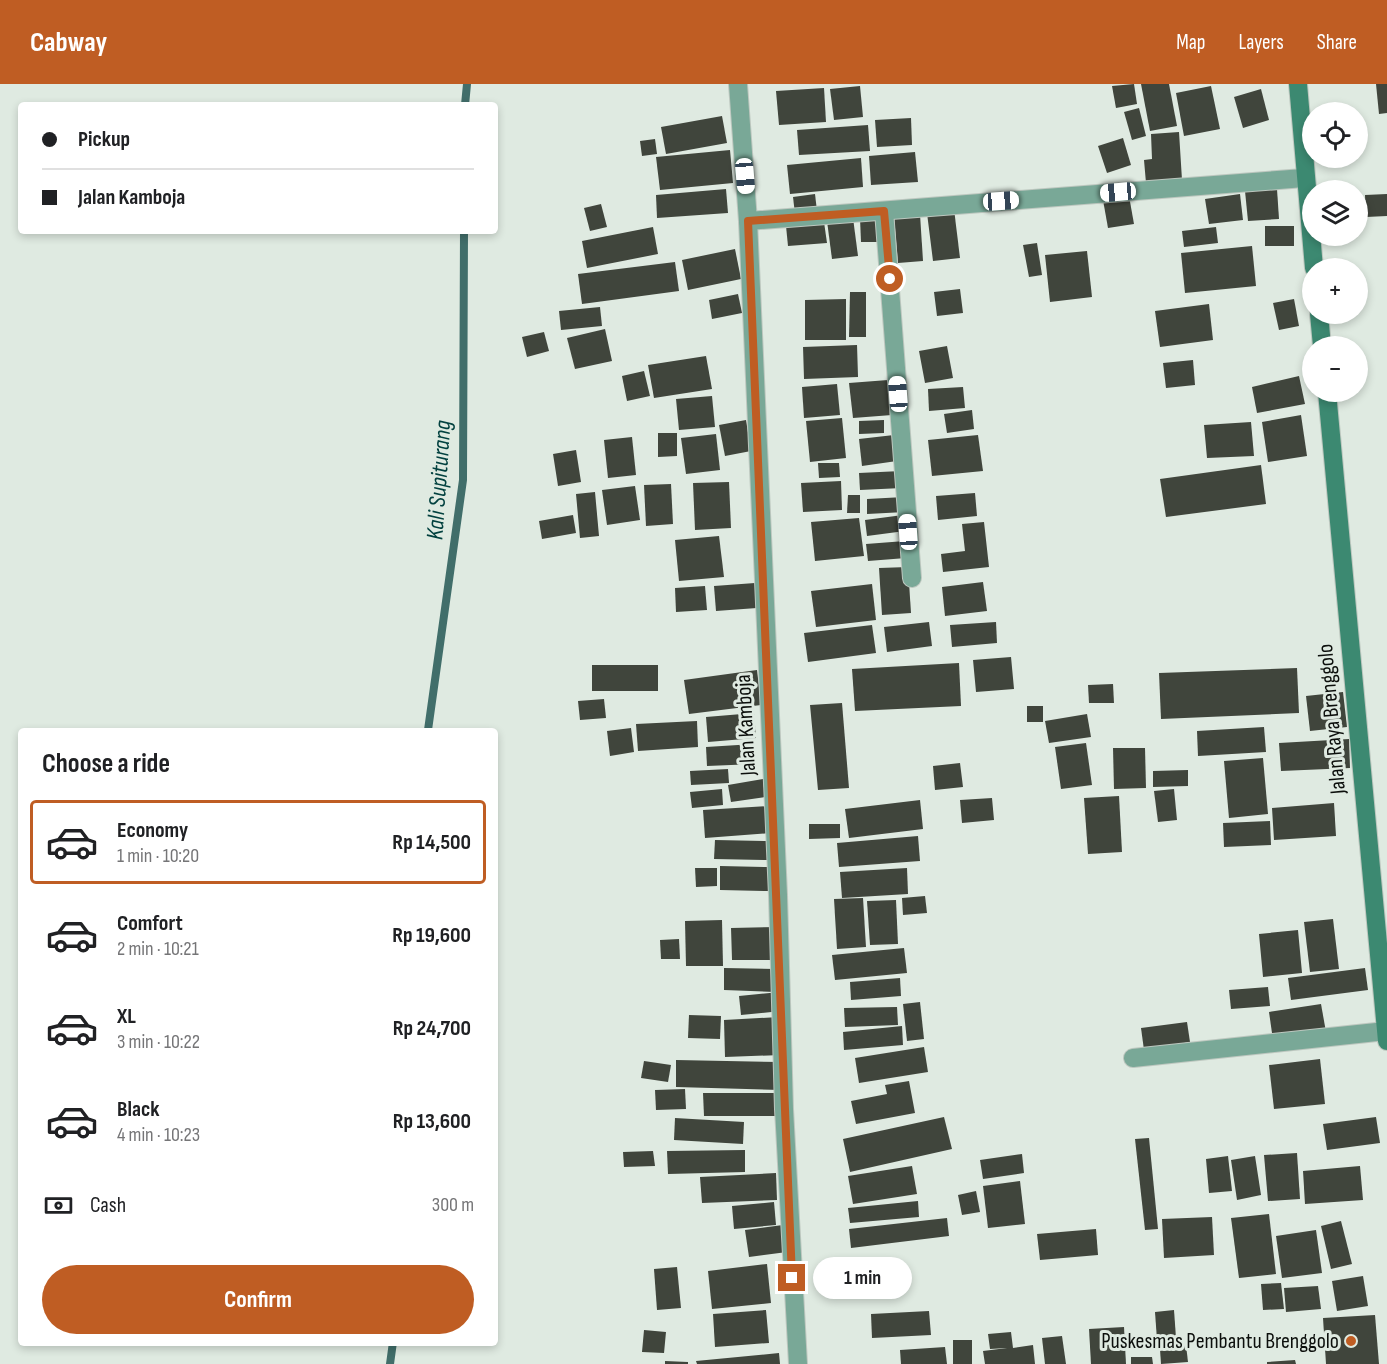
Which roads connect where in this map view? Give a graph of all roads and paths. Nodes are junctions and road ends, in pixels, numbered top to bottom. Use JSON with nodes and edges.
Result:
{"nodes":[{"id":1,"x":738,"y":84,"type":"edge"},
{"id":2,"x":1298,"y":84,"type":"edge"},
{"id":3,"x":1304,"y":178,"type":"junction"},
{"id":4,"x":884,"y":211,"type":"junction"},
{"id":5,"x":748,"y":221,"type":"junction"},
{"id":6,"x":1313,"y":258,"type":"edge"},
{"id":7,"x":1328,"y":402,"type":"edge"},
{"id":8,"x":912,"y":578,"type":"dead end"},
{"id":9,"x":1386,"y":1036,"type":"edge"},
{"id":10,"x":1133,"y":1058,"type":"dead end"},
{"id":11,"x":798,"y":1364,"type":"edge"}],
"edges":[{"from":1,"to":5,"type":"street","name":"Jalan Kamboja"},
{"from":2,"to":3,"type":"main road"},
{"from":3,"to":4,"type":"street"},
{"from":3,"to":6,"type":"main road"},
{"from":4,"to":5,"type":"street"},
{"from":4,"to":8,"type":"street"},
{"from":5,"to":11,"type":"street","name":"Jalan Kamboja"},
{"from":7,"to":9,"type":"main road","name":"Jalan Raya Brenggolo"},
{"from":9,"to":10,"type":"street"}]}
